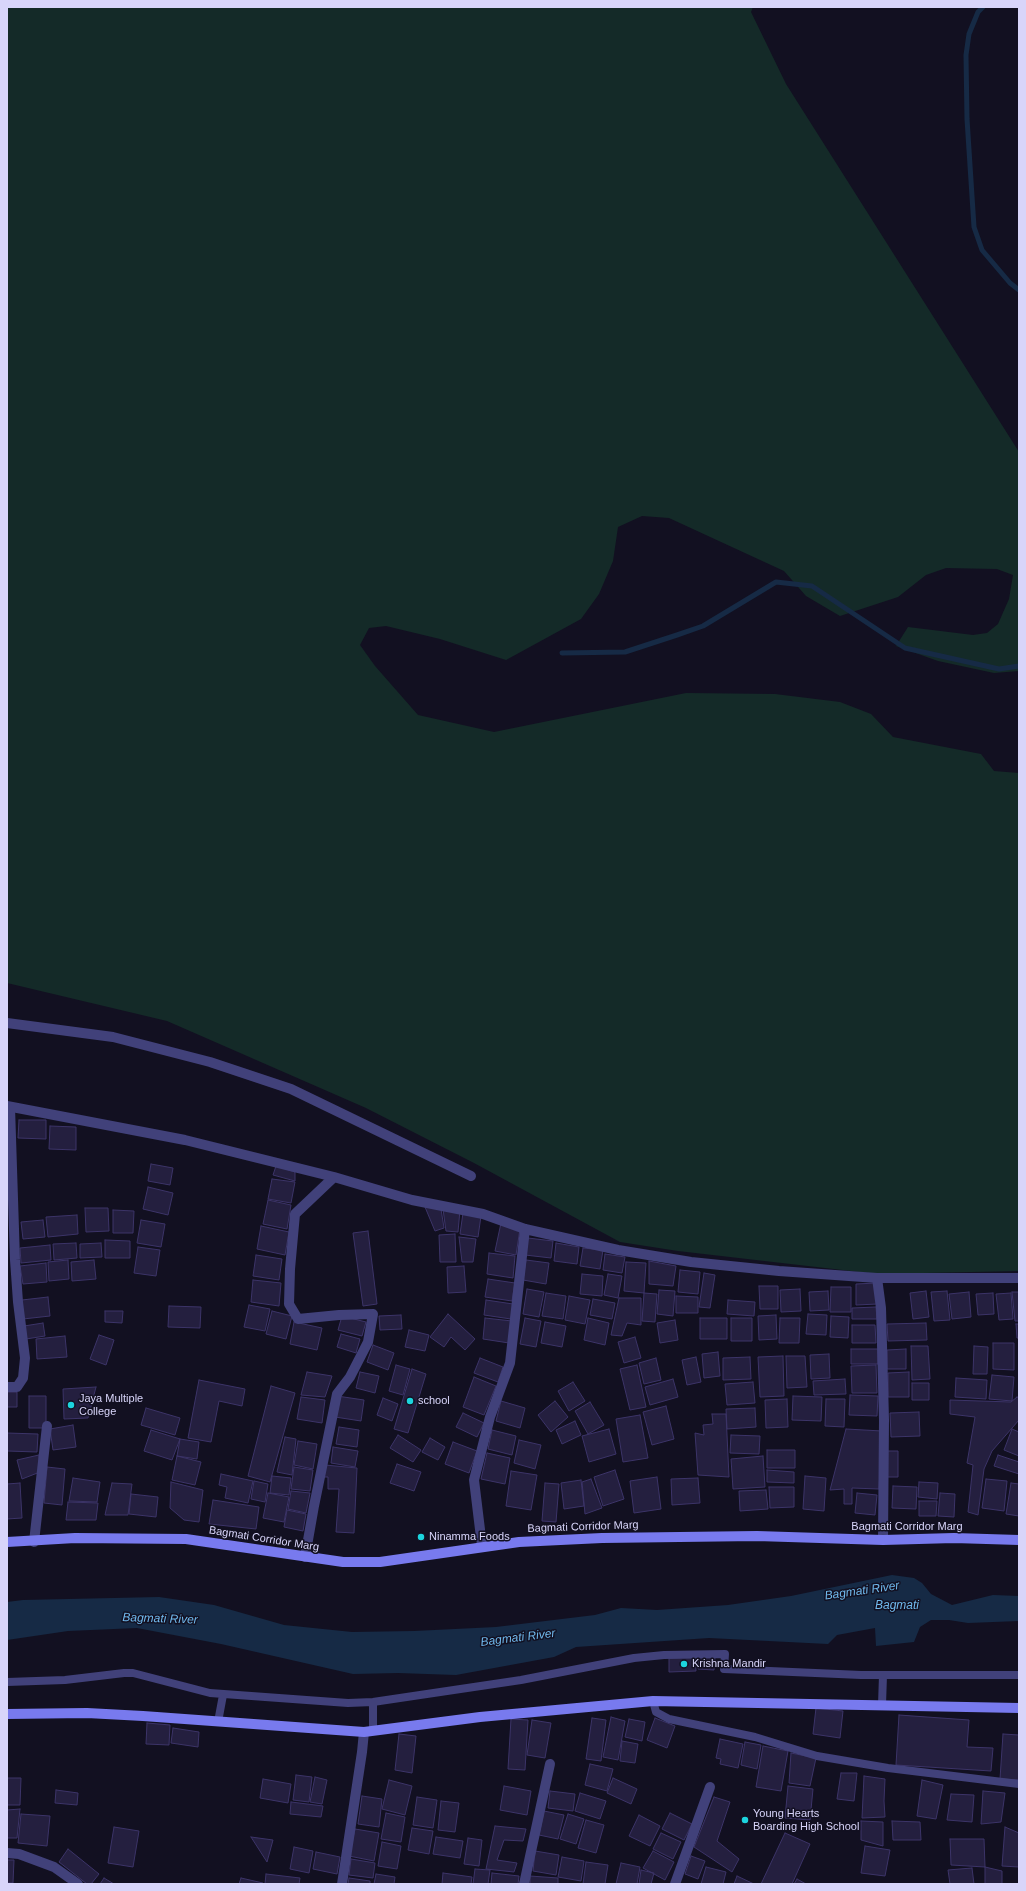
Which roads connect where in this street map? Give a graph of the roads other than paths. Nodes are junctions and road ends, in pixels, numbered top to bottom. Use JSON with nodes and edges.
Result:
{"nodes":[{"id":1,"x":7,"y":1023,"type":"edge"},
{"id":2,"x":8,"y":1106,"type":"edge"},
{"id":3,"x":9,"y":1121,"type":"edge"},
{"id":4,"x":471,"y":1176,"type":"dead end"},
{"id":5,"x":334,"y":1177,"type":"junction"},
{"id":6,"x":525,"y":1229,"type":"junction"},
{"id":7,"x":877,"y":1278,"type":"junction"},
{"id":8,"x":1019,"y":1278,"type":"edge"},
{"id":9,"x":7,"y":1387,"type":"edge"},
{"id":10,"x":48,"y":1426,"type":"dead end"},
{"id":11,"x":882,"y":1540,"type":"junction"},
{"id":12,"x":1019,"y":1540,"type":"edge"},
{"id":13,"x":7,"y":1542,"type":"edge"},
{"id":14,"x":34,"y":1542,"type":"junction"},
{"id":15,"x":482,"y":1546,"type":"junction"},
{"id":16,"x":305,"y":1557,"type":"junction"},
{"id":17,"x":883,"y":1675,"type":"junction"},
{"id":18,"x":1019,"y":1675,"type":"edge"},
{"id":19,"x":7,"y":1682,"type":"edge"},
{"id":20,"x":223,"y":1695,"type":"junction"},
{"id":21,"x":653,"y":1701,"type":"junction"},
{"id":22,"x":373,"y":1702,"type":"junction"},
{"id":23,"x":882,"y":1705,"type":"junction"},
{"id":24,"x":1019,"y":1708,"type":"edge"},
{"id":25,"x":7,"y":1714,"type":"edge"},
{"id":26,"x":218,"y":1722,"type":"junction"},
{"id":27,"x":369,"y":1732,"type":"junction"},
{"id":28,"x":550,"y":1764,"type":"dead end"},
{"id":29,"x":1019,"y":1784,"type":"edge"},
{"id":30,"x":710,"y":1787,"type":"dead end"},
{"id":31,"x":7,"y":1853,"type":"edge"},
{"id":32,"x":78,"y":1884,"type":"edge"},
{"id":33,"x":342,"y":1884,"type":"edge"},
{"id":34,"x":524,"y":1884,"type":"edge"},
{"id":35,"x":675,"y":1884,"type":"edge"}],
"edges":[{"from":1,"to":4,"type":"street"},
{"from":2,"to":3,"type":"street"},
{"from":2,"to":5,"type":"street"},
{"from":3,"to":9,"type":"street"},
{"from":5,"to":6,"type":"street"},
{"from":5,"to":16,"type":"street"},
{"from":6,"to":7,"type":"street"},
{"from":6,"to":15,"type":"street"},
{"from":7,"to":8,"type":"street"},
{"from":7,"to":11,"type":"street"},
{"from":10,"to":14,"type":"street"},
{"from":11,"to":12,"type":"street","name":"Bagmati Corridor Marg"},
{"from":11,"to":15,"type":"street","name":"Bagmati Corridor Marg"},
{"from":13,"to":14,"type":"street","name":"Bagmati Corridor Marg"},
{"from":14,"to":16,"type":"street","name":"Bagmati Corridor Marg"},
{"from":15,"to":16,"type":"street","name":"Bagmati Corridor Marg"},
{"from":17,"to":18,"type":"lane"},
{"from":17,"to":22,"type":"lane"},
{"from":17,"to":23,"type":"lane"},
{"from":19,"to":20,"type":"lane"},
{"from":20,"to":22,"type":"lane"},
{"from":20,"to":26,"type":"lane"},
{"from":21,"to":23,"type":"street"},
{"from":21,"to":27,"type":"street"},
{"from":21,"to":29,"type":"lane"},
{"from":22,"to":27,"type":"lane"},
{"from":23,"to":24,"type":"street"},
{"from":25,"to":26,"type":"street"},
{"from":26,"to":27,"type":"street"},
{"from":27,"to":33,"type":"street"},
{"from":28,"to":34,"type":"street"},
{"from":30,"to":35,"type":"street"},
{"from":31,"to":32,"type":"street"}]}
